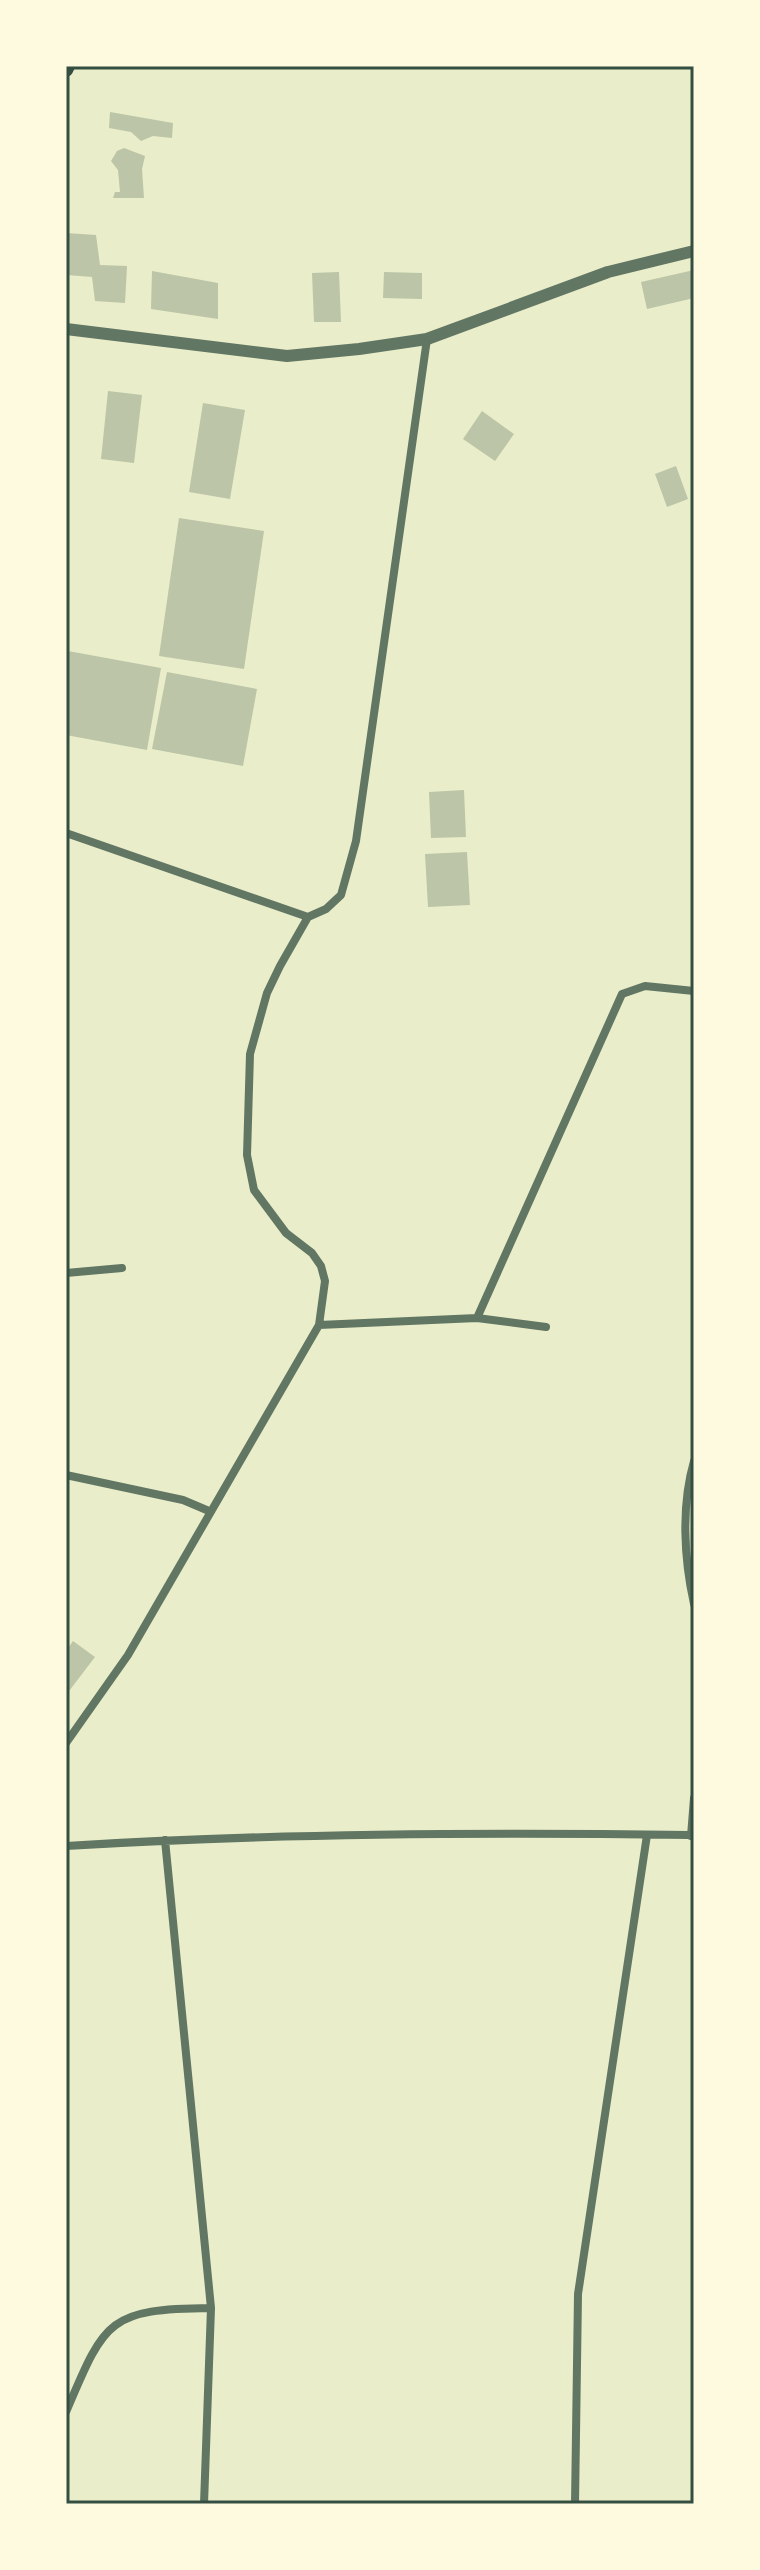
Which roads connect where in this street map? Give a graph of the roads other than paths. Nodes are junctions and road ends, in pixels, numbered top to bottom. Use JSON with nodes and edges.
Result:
{"nodes":[{"id":1,"x":694,"y":251,"type":"edge"},
{"id":2,"x":66,"y":329,"type":"edge"},
{"id":3,"x":427,"y":339,"type":"junction"},
{"id":4,"x":66,"y":833,"type":"edge"},
{"id":5,"x":308,"y":917,"type":"junction"},
{"id":6,"x":694,"y":991,"type":"edge"},
{"id":7,"x":122,"y":1268,"type":"dead end"},
{"id":8,"x":66,"y":1273,"type":"edge"},
{"id":9,"x":477,"y":1318,"type":"junction"},
{"id":10,"x":319,"y":1325,"type":"junction"},
{"id":11,"x":546,"y":1327,"type":"dead end"},
{"id":12,"x":694,"y":1461,"type":"edge"},
{"id":13,"x":66,"y":1475,"type":"edge"},
{"id":14,"x":209,"y":1511,"type":"junction"},
{"id":15,"x":694,"y":1604,"type":"edge"},
{"id":16,"x":66,"y":1743,"type":"edge"},
{"id":17,"x":694,"y":1798,"type":"edge"},
{"id":18,"x":647,"y":1835,"type":"junction"},
{"id":19,"x":692,"y":1836,"type":"edge"},
{"id":20,"x":165,"y":1840,"type":"junction"},
{"id":21,"x":66,"y":1846,"type":"edge"},
{"id":22,"x":211,"y":2308,"type":"junction"},
{"id":23,"x":66,"y":2412,"type":"edge"},
{"id":24,"x":204,"y":2504,"type":"edge"},
{"id":25,"x":575,"y":2504,"type":"edge"}],
"edges":[{"from":1,"to":3,"type":"street"},
{"from":2,"to":3,"type":"street"},
{"from":3,"to":5,"type":"street"},
{"from":4,"to":5,"type":"street"},
{"from":5,"to":10,"type":"street"},
{"from":6,"to":9,"type":"street"},
{"from":7,"to":8,"type":"street"},
{"from":9,"to":10,"type":"street"},
{"from":9,"to":11,"type":"street"},
{"from":10,"to":14,"type":"street"},
{"from":12,"to":15,"type":"street"},
{"from":13,"to":14,"type":"street"},
{"from":14,"to":16,"type":"street"},
{"from":17,"to":19,"type":"street"},
{"from":18,"to":19,"type":"street"},
{"from":18,"to":20,"type":"street"},
{"from":18,"to":25,"type":"street"},
{"from":20,"to":21,"type":"street"},
{"from":20,"to":22,"type":"street"},
{"from":22,"to":23,"type":"street"},
{"from":22,"to":24,"type":"street"}]}
